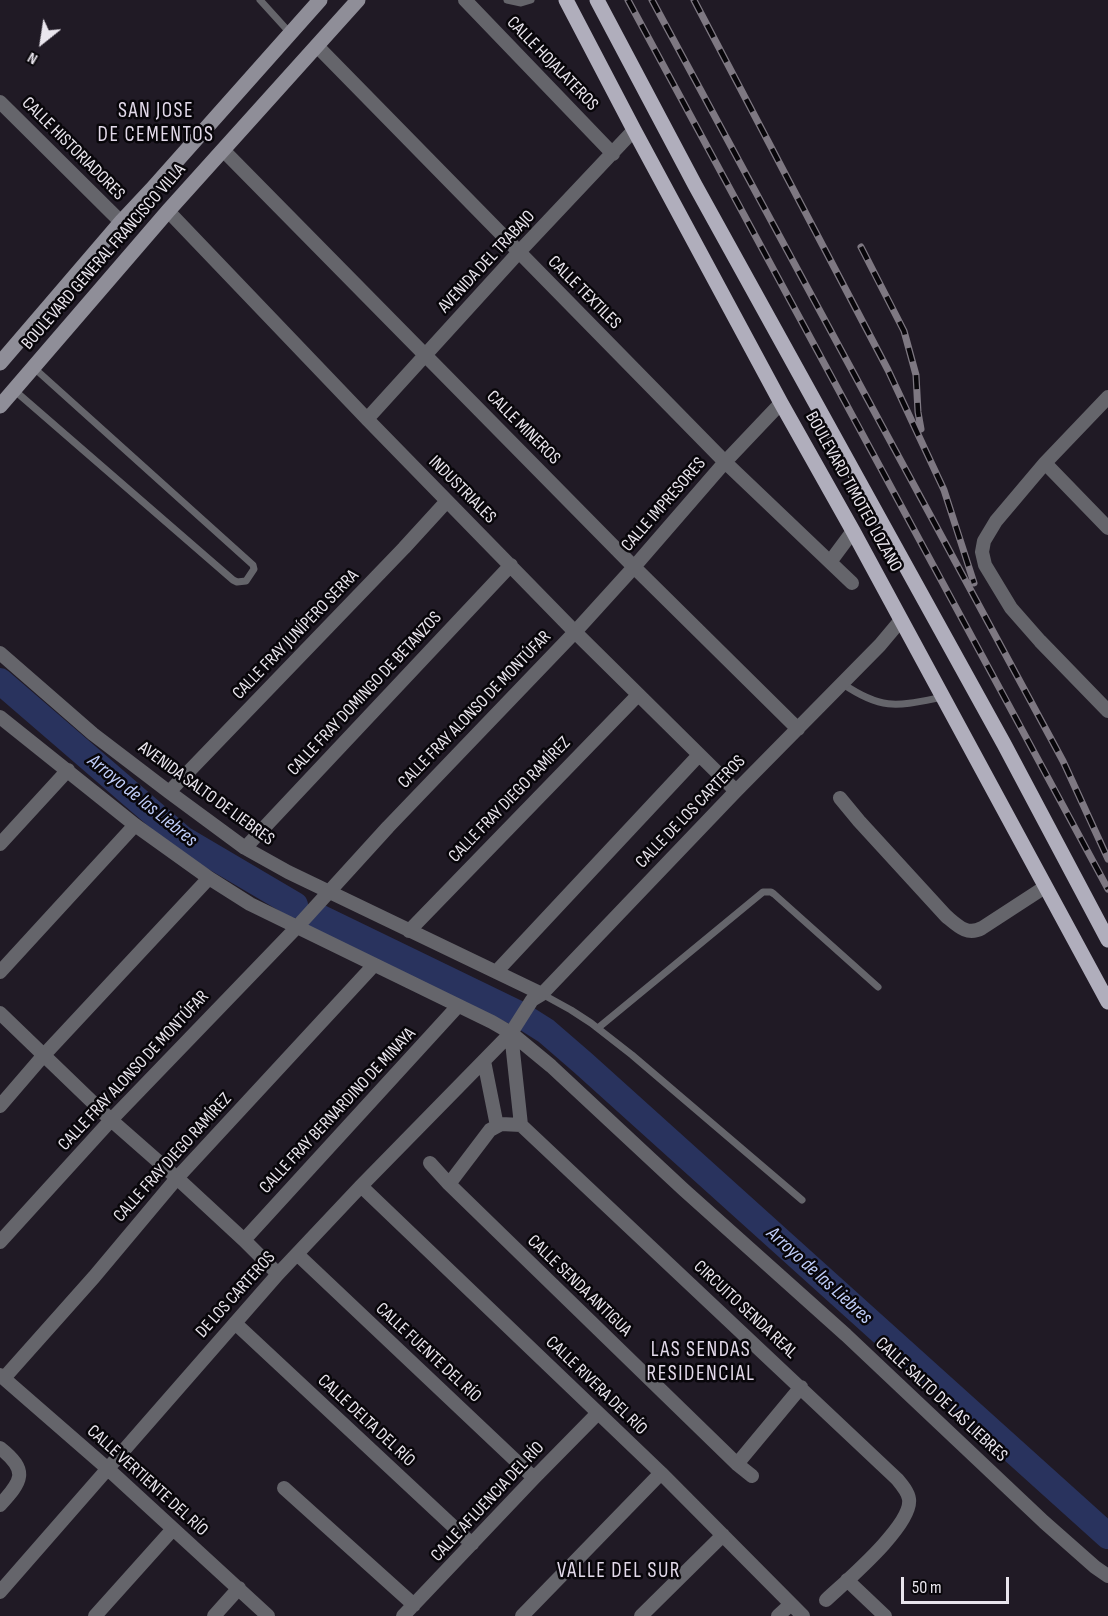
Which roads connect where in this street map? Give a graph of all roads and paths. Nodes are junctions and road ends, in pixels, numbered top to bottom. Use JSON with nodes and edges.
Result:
{"nodes":[{"id":1,"x":260,"y":0,"type":"edge"},
{"id":2,"x":320,"y":0,"type":"edge"},
{"id":3,"x":358,"y":0,"type":"edge"},
{"id":4,"x":465,"y":0,"type":"edge"},
{"id":5,"x":507,"y":0,"type":"edge"},
{"id":6,"x":531,"y":0,"type":"edge"},
{"id":7,"x":566,"y":0,"type":"edge"},
{"id":8,"x":597,"y":0,"type":"edge"},
{"id":9,"x":290,"y":33,"type":"junction"},
{"id":10,"x":317,"y":46,"type":"junction"},
{"id":11,"x":0,"y":102,"type":"edge"},
{"id":12,"x":634,"y":130,"type":"junction"},
{"id":13,"x":224,"y":150,"type":"junction"},
{"id":14,"x":613,"y":154,"type":"junction"},
{"id":15,"x":168,"y":211,"type":"junction"},
{"id":16,"x":121,"y":222,"type":"junction"},
{"id":17,"x":519,"y":252,"type":"junction"},
{"id":18,"x":426,"y":355,"type":"junction"},
{"id":19,"x":0,"y":363,"type":"edge"},
{"id":20,"x":33,"y":367,"type":"junction"},
{"id":21,"x":14,"y":390,"type":"junction"},
{"id":22,"x":1108,"y":397,"type":"edge"},
{"id":23,"x":782,"y":402,"type":"junction"},
{"id":24,"x":0,"y":406,"type":"edge"},
{"id":25,"x":367,"y":419,"type":"junction"},
{"id":26,"x":726,"y":462,"type":"junction"},
{"id":27,"x":1045,"y":463,"type":"junction"},
{"id":28,"x":447,"y":501,"type":"junction"},
{"id":29,"x":1108,"y":528,"type":"edge"},
{"id":30,"x":853,"y":531,"type":"junction"},
{"id":31,"x":830,"y":562,"type":"junction"},
{"id":32,"x":511,"y":565,"type":"junction"},
{"id":33,"x":634,"y":567,"type":"junction"},
{"id":34,"x":852,"y":583,"type":"dead end"},
{"id":35,"x":901,"y":620,"type":"junction"},
{"id":36,"x":575,"y":632,"type":"junction"},
{"id":37,"x":0,"y":652,"type":"edge"},
{"id":38,"x":843,"y":684,"type":"junction"},
{"id":39,"x":638,"y":695,"type":"junction"},
{"id":40,"x":942,"y":697,"type":"junction"},
{"id":41,"x":1108,"y":711,"type":"edge"},
{"id":42,"x":0,"y":717,"type":"edge"},
{"id":43,"x":798,"y":729,"type":"junction"},
{"id":44,"x":699,"y":755,"type":"junction"},
{"id":45,"x":68,"y":770,"type":"junction"},
{"id":46,"x":736,"y":791,"type":"junction"},
{"id":47,"x":169,"y":792,"type":"junction"},
{"id":48,"x":840,"y":798,"type":"dead end"},
{"id":49,"x":135,"y":825,"type":"junction"},
{"id":50,"x":0,"y":844,"type":"edge"},
{"id":51,"x":245,"y":848,"type":"junction"},
{"id":52,"x":209,"y":878,"type":"junction"},
{"id":53,"x":1045,"y":887,"type":"junction"},
{"id":54,"x":326,"y":894,"type":"junction"},
{"id":55,"x":300,"y":923,"type":"junction"},
{"id":56,"x":409,"y":931,"type":"junction"},
{"id":57,"x":1108,"y":940,"type":"edge"},
{"id":58,"x":374,"y":965,"type":"junction"},
{"id":59,"x":497,"y":971,"type":"junction"},
{"id":60,"x":0,"y":972,"type":"edge"},
{"id":61,"x":878,"y":987,"type":"dead end"},
{"id":62,"x":537,"y":997,"type":"junction"},
{"id":63,"x":1108,"y":1002,"type":"edge"},
{"id":64,"x":458,"y":1006,"type":"junction"},
{"id":65,"x":0,"y":1013,"type":"edge"},
{"id":66,"x":514,"y":1028,"type":"junction"},
{"id":67,"x":598,"y":1028,"type":"junction"},
{"id":68,"x":43,"y":1056,"type":"junction"},
{"id":69,"x":484,"y":1060,"type":"junction"},
{"id":70,"x":0,"y":1106,"type":"edge"},
{"id":71,"x":111,"y":1120,"type":"junction"},
{"id":72,"x":521,"y":1125,"type":"junction"},
{"id":73,"x":496,"y":1126,"type":"junction"},
{"id":74,"x":430,"y":1163,"type":"dead end"},
{"id":75,"x":177,"y":1178,"type":"junction"},
{"id":76,"x":448,"y":1184,"type":"junction"},
{"id":77,"x":361,"y":1186,"type":"junction"},
{"id":78,"x":802,"y":1200,"type":"dead end"},
{"id":79,"x":244,"y":1240,"type":"junction"},
{"id":80,"x":0,"y":1242,"type":"edge"},
{"id":81,"x":297,"y":1254,"type":"junction"},
{"id":82,"x":278,"y":1274,"type":"junction"},
{"id":83,"x":235,"y":1323,"type":"junction"},
{"id":84,"x":2,"y":1376,"type":"edge"},
{"id":85,"x":801,"y":1387,"type":"junction"},
{"id":86,"x":598,"y":1413,"type":"junction"},
{"id":87,"x":0,"y":1448,"type":"edge"},
{"id":88,"x":737,"y":1464,"type":"junction"},
{"id":89,"x":108,"y":1469,"type":"junction"},
{"id":90,"x":661,"y":1473,"type":"junction"},
{"id":91,"x":752,"y":1476,"type":"dead end"},
{"id":92,"x":534,"y":1478,"type":"junction"},
{"id":93,"x":284,"y":1488,"type":"dead end"},
{"id":94,"x":0,"y":1505,"type":"edge"},
{"id":95,"x":173,"y":1529,"type":"junction"},
{"id":96,"x":723,"y":1535,"type":"junction"},
{"id":97,"x":472,"y":1544,"type":"junction"},
{"id":98,"x":1108,"y":1576,"type":"edge"},
{"id":99,"x":847,"y":1580,"type":"junction"},
{"id":100,"x":239,"y":1588,"type":"junction"},
{"id":101,"x":0,"y":1592,"type":"edge"},
{"id":102,"x":826,"y":1599,"type":"dead end"},
{"id":103,"x":791,"y":1604,"type":"junction"},
{"id":104,"x":414,"y":1605,"type":"junction"},
{"id":105,"x":95,"y":1616,"type":"edge"},
{"id":106,"x":214,"y":1616,"type":"edge"},
{"id":107,"x":268,"y":1616,"type":"edge"},
{"id":108,"x":403,"y":1616,"type":"edge"},
{"id":109,"x":522,"y":1616,"type":"edge"},
{"id":110,"x":641,"y":1616,"type":"edge"},
{"id":111,"x":778,"y":1616,"type":"edge"},
{"id":112,"x":803,"y":1616,"type":"edge"},
{"id":113,"x":885,"y":1616,"type":"edge"}],
"edges":[{"from":1,"to":9,"type":"lane"},
{"from":2,"to":9,"type":"main road","name":"BOULEVARD GENERAL FRANCISCO VILLA"},
{"from":3,"to":10,"type":"main road","name":"BOULEVARD GENERAL FRANCISCO VILLA"},
{"from":4,"to":14,"type":"street","name":"CALLE HOJALATEROS"},
{"from":5,"to":6,"type":"lane"},
{"from":7,"to":12,"type":"main road","name":"BOULEVARD TIMOTEO LOZANO"},
{"from":8,"to":57,"type":"main road","name":"BOULEVARD TIMOTEO LOZANO"},
{"from":9,"to":16,"type":"main road","name":"BOULEVARD GENERAL FRANCISCO VILLA"},
{"from":10,"to":13,"type":"main road","name":"BOULEVARD GENERAL FRANCISCO VILLA"},
{"from":10,"to":17,"type":"street","name":"CALLE TEXTILES"},
{"from":11,"to":16,"type":"street","name":"CALLE HISTORIADORES"},
{"from":12,"to":14,"type":"street","name":"AVENIDA DEL TRABAJO"},
{"from":12,"to":23,"type":"main road","name":"BOULEVARD TIMOTEO LOZANO"},
{"from":13,"to":15,"type":"main road","name":"BOULEVARD GENERAL FRANCISCO VILLA"},
{"from":13,"to":18,"type":"street","name":"CALLE MINEROS"},
{"from":14,"to":17,"type":"street","name":"AVENIDA DEL TRABAJO"},
{"from":15,"to":20,"type":"main road","name":"BOULEVARD GENERAL FRANCISCO VILLA"},
{"from":15,"to":25,"type":"street","name":"INDUSTRIALES"},
{"from":16,"to":19,"type":"main road","name":"BOULEVARD GENERAL FRANCISCO VILLA"},
{"from":17,"to":18,"type":"street","name":"AVENIDA DEL TRABAJO"},
{"from":17,"to":26,"type":"street","name":"CALLE TEXTILES"},
{"from":18,"to":25,"type":"street","name":"AVENIDA DEL TRABAJO"},
{"from":18,"to":33,"type":"street","name":"CALLE MINEROS"},
{"from":20,"to":21,"type":"main road","name":"BOULEVARD GENERAL FRANCISCO VILLA"},
{"from":20,"to":21,"type":"lane"},
{"from":21,"to":24,"type":"main road","name":"BOULEVARD GENERAL FRANCISCO VILLA"},
{"from":22,"to":27,"type":"street"},
{"from":23,"to":26,"type":"street","name":"CALLE IMPRESORES"},
{"from":23,"to":30,"type":"main road","name":"BOULEVARD TIMOTEO LOZANO"},
{"from":25,"to":28,"type":"street","name":"INDUSTRIALES"},
{"from":26,"to":31,"type":"street","name":"CALLE TEXTILES"},
{"from":26,"to":33,"type":"street","name":"CALLE IMPRESORES"},
{"from":27,"to":29,"type":"street"},
{"from":27,"to":41,"type":"street"},
{"from":28,"to":32,"type":"street","name":"INDUSTRIALES"},
{"from":28,"to":47,"type":"street","name":"CALLE FRAY JUNÍPERO SERRA"},
{"from":30,"to":31,"type":"street"},
{"from":30,"to":35,"type":"main road","name":"BOULEVARD TIMOTEO LOZANO"},
{"from":31,"to":34,"type":"street","name":"CALLE TEXTILES"},
{"from":32,"to":36,"type":"street","name":"INDUSTRIALES"},
{"from":32,"to":51,"type":"street","name":"CALLE FRAY DOMINGO DE BETANZOS"},
{"from":33,"to":36,"type":"street","name":"CALLE IMPRESORES"},
{"from":33,"to":43,"type":"street","name":"CALLE MINEROS"},
{"from":35,"to":38,"type":"street","name":"CALLE DE LOS CARTEROS"},
{"from":35,"to":40,"type":"main road","name":"BOULEVARD TIMOTEO LOZANO"},
{"from":36,"to":39,"type":"street","name":"INDUSTRIALES"},
{"from":36,"to":54,"type":"street","name":"CALLE FRAY ALONSO DE MONTÚFAR"},
{"from":37,"to":47,"type":"street","name":"AVENIDA SALTO DE LIEBRES"},
{"from":38,"to":40,"type":"lane"},
{"from":38,"to":43,"type":"street","name":"CALLE DE LOS CARTEROS"},
{"from":39,"to":44,"type":"street","name":"INDUSTRIALES"},
{"from":39,"to":56,"type":"street","name":"CALLE FRAY DIEGO RAMÍREZ"},
{"from":40,"to":53,"type":"main road","name":"BOULEVARD TIMOTEO LOZANO"},
{"from":42,"to":45,"type":"street"},
{"from":43,"to":46,"type":"street","name":"CALLE DE LOS CARTEROS"},
{"from":44,"to":46,"type":"street","name":"INDUSTRIALES"},
{"from":44,"to":59,"type":"street"},
{"from":45,"to":49,"type":"street"},
{"from":45,"to":50,"type":"street"},
{"from":46,"to":62,"type":"street","name":"CALLE DE LOS CARTEROS"},
{"from":47,"to":51,"type":"street","name":"AVENIDA SALTO DE LIEBRES"},
{"from":48,"to":53,"type":"street"},
{"from":49,"to":52,"type":"street"},
{"from":49,"to":60,"type":"street"},
{"from":51,"to":54,"type":"street","name":"AVENIDA SALTO DE LIEBRES"},
{"from":52,"to":55,"type":"street"},
{"from":52,"to":68,"type":"street"},
{"from":53,"to":63,"type":"main road","name":"BOULEVARD TIMOTEO LOZANO"},
{"from":54,"to":55,"type":"street","name":"CALLE FRAY ALONSO DE MONTÚFAR"},
{"from":54,"to":56,"type":"street","name":"AVENIDA SALTO DE LIEBRES"},
{"from":55,"to":58,"type":"street"},
{"from":55,"to":71,"type":"street","name":"CALLE FRAY ALONSO DE MONTÚFAR"},
{"from":56,"to":59,"type":"street","name":"AVENIDA SALTO DE LIEBRES"},
{"from":58,"to":64,"type":"street"},
{"from":58,"to":75,"type":"street","name":"CALLE FRAY DIEGO RAMÍREZ"},
{"from":59,"to":62,"type":"street","name":"AVENIDA SALTO DE LIEBRES"},
{"from":61,"to":67,"type":"lane"},
{"from":62,"to":66,"type":"street","name":"CALLE DE LOS CARTEROS"},
{"from":62,"to":67,"type":"lane"},
{"from":64,"to":66,"type":"street"},
{"from":64,"to":79,"type":"street","name":"CALLE FRAY BERNARDINO DE MINAYA"},
{"from":65,"to":68,"type":"street"},
{"from":66,"to":69,"type":"street","name":"DE LOS CARTEROS"},
{"from":66,"to":72,"type":"street"},
{"from":66,"to":98,"type":"street","name":"CALLE SALTO DE LAS LIEBRES"},
{"from":67,"to":78,"type":"lane"},
{"from":68,"to":70,"type":"street"},
{"from":68,"to":71,"type":"street"},
{"from":69,"to":73,"type":"street"},
{"from":69,"to":77,"type":"street","name":"DE LOS CARTEROS"},
{"from":71,"to":75,"type":"street"},
{"from":71,"to":80,"type":"street","name":"CALLE FRAY ALONSO DE MONTÚFAR"},
{"from":72,"to":73,"type":"street"},
{"from":72,"to":85,"type":"street","name":"CIRCUITO SENDA REAL"},
{"from":73,"to":76,"type":"street"},
{"from":74,"to":76,"type":"street","name":"CALLE SENDA ANTIGUA"},
{"from":75,"to":79,"type":"street"},
{"from":75,"to":84,"type":"street","name":"CALLE FRAY DIEGO RAMÍREZ"},
{"from":76,"to":88,"type":"street","name":"CALLE SENDA ANTIGUA"},
{"from":77,"to":81,"type":"street","name":"DE LOS CARTEROS"},
{"from":77,"to":86,"type":"street","name":"CALLE RIVERA DEL RÍO"},
{"from":79,"to":82,"type":"street"},
{"from":81,"to":82,"type":"street","name":"DE LOS CARTEROS"},
{"from":81,"to":92,"type":"street","name":"CALLE FUENTE DEL RÍO"},
{"from":82,"to":83,"type":"street","name":"DE LOS CARTEROS"},
{"from":83,"to":89,"type":"street","name":"DE LOS CARTEROS"},
{"from":83,"to":97,"type":"street","name":"CALLE DELTA DEL RÍO"},
{"from":84,"to":89,"type":"street","name":"CALLE VERTIENTE DEL RÍO"},
{"from":85,"to":88,"type":"street"},
{"from":85,"to":99,"type":"street","name":"CIRCUITO SENDA REAL"},
{"from":86,"to":90,"type":"street","name":"CALLE RIVERA DEL RÍO"},
{"from":86,"to":92,"type":"street","name":"CALLE AFLUENCIA DEL RÍO"},
{"from":87,"to":94,"type":"street"},
{"from":88,"to":91,"type":"street","name":"CALLE SENDA ANTIGUA"},
{"from":89,"to":95,"type":"street","name":"CALLE VERTIENTE DEL RÍO"},
{"from":89,"to":101,"type":"street","name":"DE LOS CARTEROS"},
{"from":90,"to":96,"type":"street","name":"CALLE RIVERA DEL RÍO"},
{"from":90,"to":109,"type":"street"},
{"from":92,"to":97,"type":"street","name":"CALLE AFLUENCIA DEL RÍO"},
{"from":93,"to":104,"type":"street"},
{"from":95,"to":100,"type":"street","name":"CALLE VERTIENTE DEL RÍO"},
{"from":95,"to":105,"type":"street"},
{"from":96,"to":103,"type":"street","name":"CALLE RIVERA DEL RÍO"},
{"from":96,"to":110,"type":"street"},
{"from":97,"to":104,"type":"street","name":"CALLE AFLUENCIA DEL RÍO"},
{"from":99,"to":102,"type":"street","name":"CIRCUITO SENDA REAL"},
{"from":99,"to":113,"type":"street"},
{"from":100,"to":106,"type":"street"},
{"from":100,"to":107,"type":"street","name":"CALLE VERTIENTE DEL RÍO"},
{"from":103,"to":111,"type":"street"},
{"from":103,"to":112,"type":"street","name":"CALLE RIVERA DEL RÍO"},
{"from":104,"to":108,"type":"street","name":"CALLE AFLUENCIA DEL RÍO"}]}
